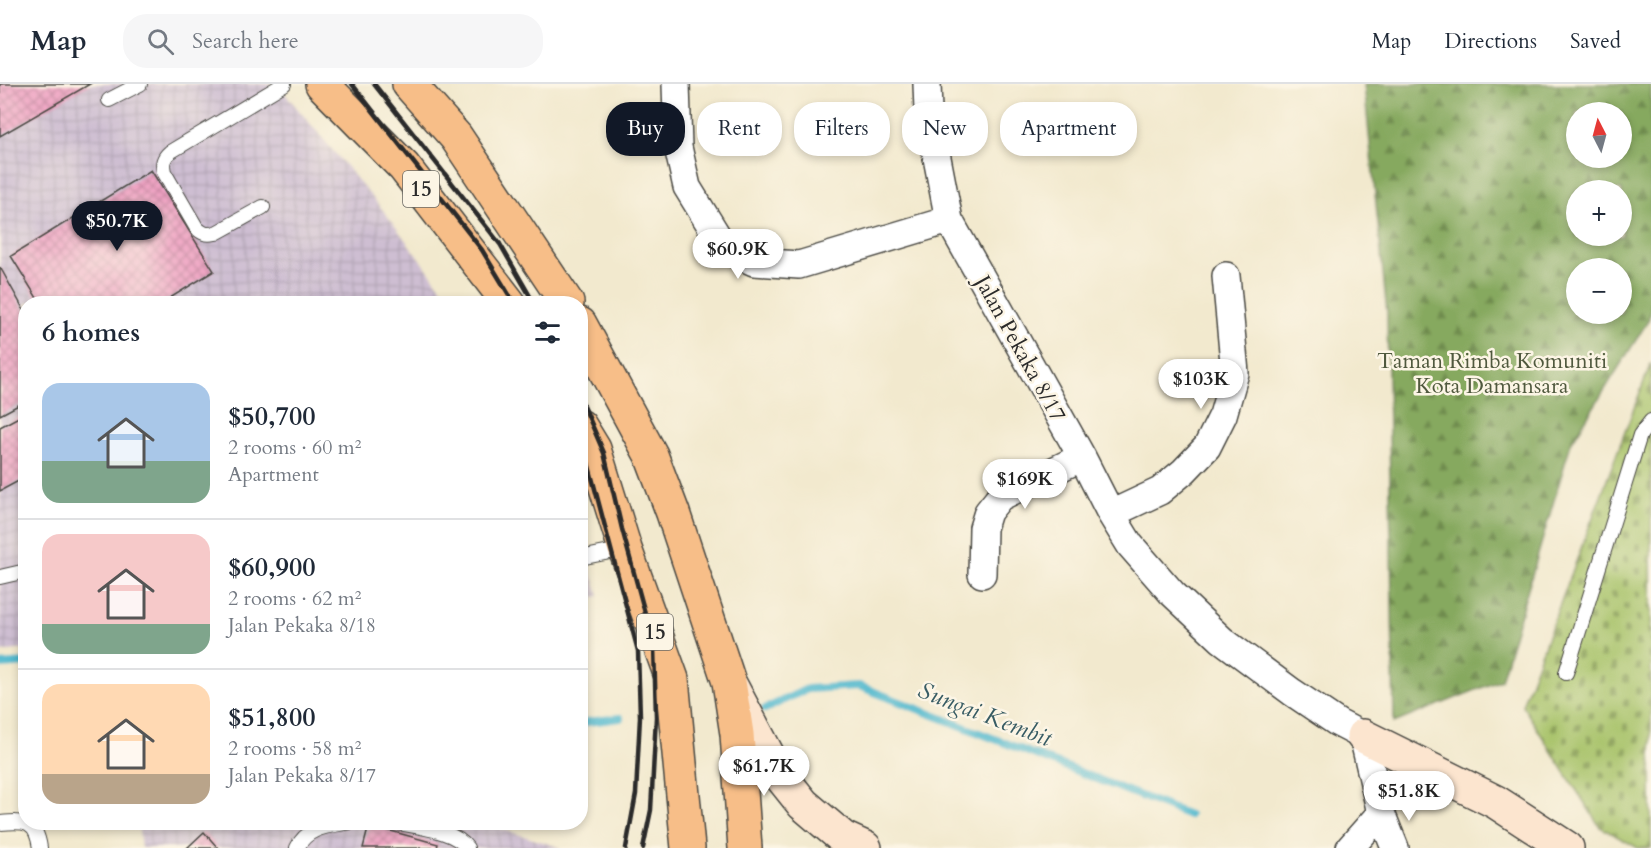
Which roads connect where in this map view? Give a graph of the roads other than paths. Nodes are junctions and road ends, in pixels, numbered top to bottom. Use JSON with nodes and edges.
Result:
{"nodes":[{"id":1,"x":140,"y":84,"type":"edge"},
{"id":2,"x":284,"y":84,"type":"edge"},
{"id":3,"x":322,"y":84,"type":"edge"},
{"id":4,"x":409,"y":84,"type":"edge"},
{"id":5,"x":676,"y":84,"type":"edge"},
{"id":6,"x":927,"y":84,"type":"edge"},
{"id":7,"x":109,"y":100,"type":"dead end"},
{"id":8,"x":262,"y":207,"type":"dead end"},
{"id":9,"x":949,"y":220,"type":"junction"},
{"id":10,"x":1226,"y":276,"type":"dead end"},
{"id":11,"x":504,"y":296,"type":"edge"},
{"id":12,"x":562,"y":296,"type":"edge"},
{"id":13,"x":588,"y":339,"type":"edge"},
{"id":14,"x":1651,"y":421,"type":"edge"},
{"id":15,"x":588,"y":451,"type":"edge"},
{"id":16,"x":1082,"y":457,"type":"junction"},
{"id":17,"x":1111,"y":514,"type":"junction"},
{"id":18,"x":625,"y":549,"type":"junction"},
{"id":19,"x":588,"y":556,"type":"edge"},
{"id":20,"x":18,"y":574,"type":"edge"},
{"id":21,"x":982,"y":574,"type":"dead end"},
{"id":22,"x":0,"y":577,"type":"edge"},
{"id":23,"x":1566,"y":673,"type":"dead end"},
{"id":24,"x":729,"y":682,"type":"junction"},
{"id":25,"x":1363,"y":736,"type":"junction"},
{"id":26,"x":1381,"y":813,"type":"junction"},
{"id":27,"x":18,"y":822,"type":"edge"},
{"id":28,"x":0,"y":823,"type":"edge"},
{"id":29,"x":35,"y":830,"type":"edge"},
{"id":30,"x":317,"y":830,"type":"edge"},
{"id":31,"x":428,"y":830,"type":"edge"},
{"id":32,"x":40,"y":848,"type":"edge"},
{"id":33,"x":297,"y":848,"type":"edge"},
{"id":34,"x":466,"y":848,"type":"edge"},
{"id":35,"x":688,"y":848,"type":"edge"},
{"id":36,"x":745,"y":848,"type":"edge"},
{"id":37,"x":865,"y":848,"type":"edge"},
{"id":38,"x":1350,"y":848,"type":"edge"},
{"id":39,"x":1395,"y":848,"type":"edge"},
{"id":40,"x":1567,"y":848,"type":"edge"}],
"edges":[{"from":1,"to":7,"type":"lane"},
{"from":2,"to":8,"type":"lane"},
{"from":3,"to":11,"type":"highway","number":"15"},
{"from":4,"to":12,"type":"highway","number":"15"},
{"from":5,"to":9,"type":"street"},
{"from":6,"to":9,"type":"street","name":"Jalan Pekaka 8/17"},
{"from":9,"to":16,"type":"street","name":"Jalan Pekaka 8/17"},
{"from":10,"to":17,"type":"street"},
{"from":13,"to":24,"type":"highway","number":"15"},
{"from":14,"to":23,"type":"lane"},
{"from":15,"to":18,"type":"highway","number":"15"},
{"from":16,"to":17,"type":"street","name":"Jalan Pekaka 8/17"},
{"from":16,"to":21,"type":"street"},
{"from":17,"to":25,"type":"street","name":"Jalan Pekaka 8/17"},
{"from":18,"to":19,"type":"lane"},
{"from":18,"to":35,"type":"highway","number":"15"},
{"from":20,"to":22,"type":"lane"},
{"from":24,"to":36,"type":"highway","number":"15"},
{"from":24,"to":37,"type":"main road"},
{"from":25,"to":26,"type":"street"},
{"from":25,"to":40,"type":"main road"},
{"from":26,"to":38,"type":"street"},
{"from":26,"to":39,"type":"street"},
{"from":27,"to":28,"type":"lane"},
{"from":29,"to":32,"type":"lane"},
{"from":30,"to":33,"type":"lane"},
{"from":31,"to":34,"type":"lane"}]}
